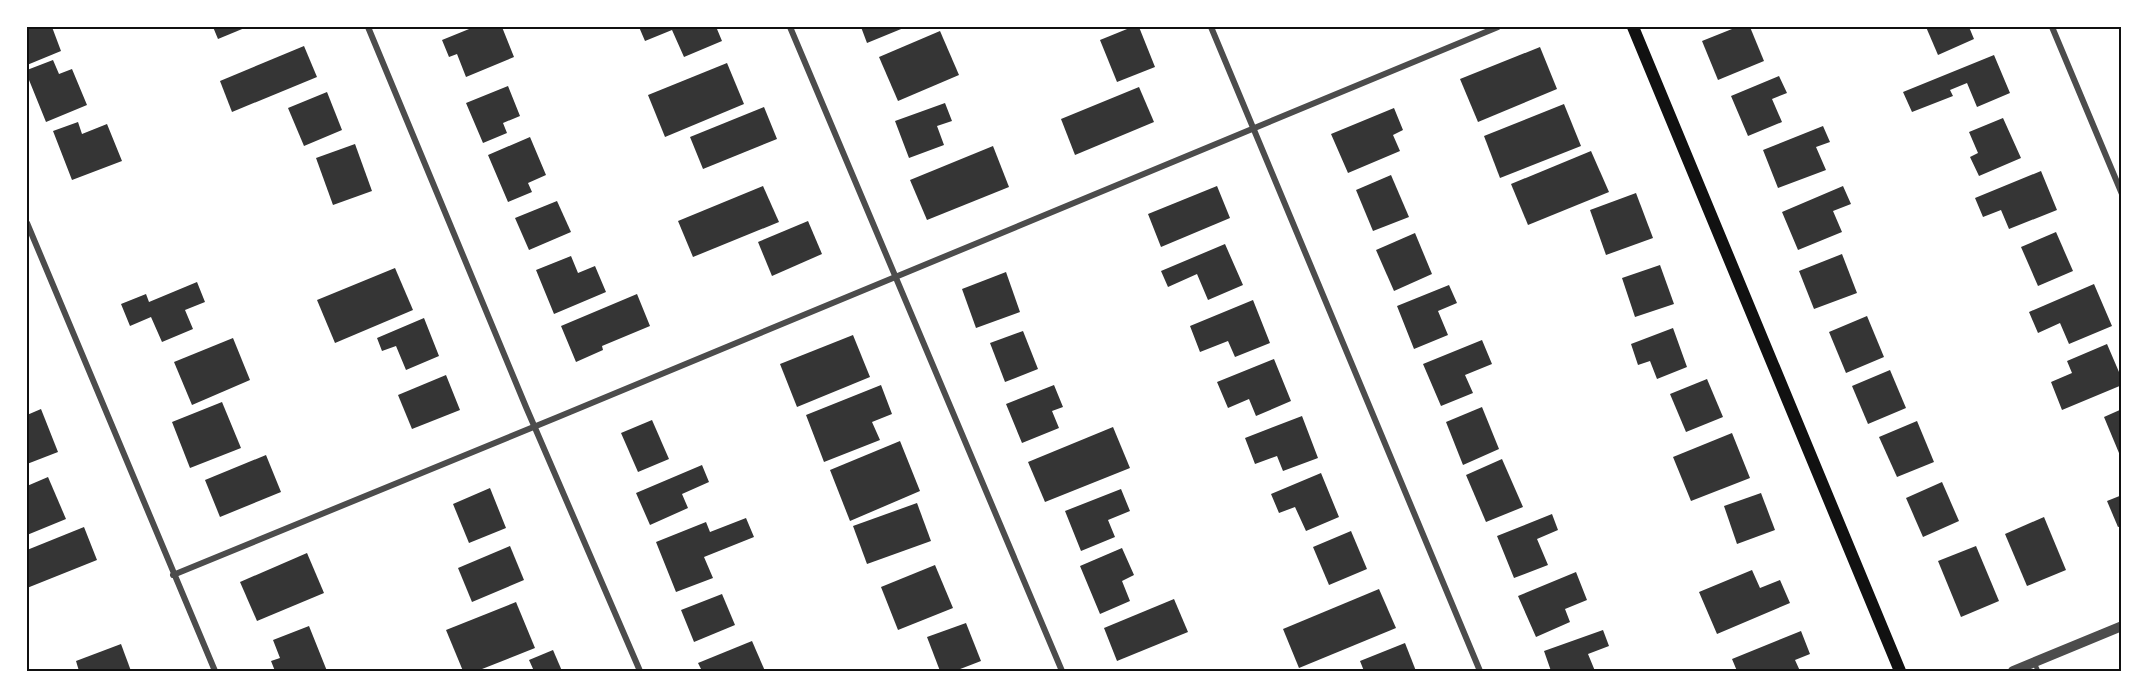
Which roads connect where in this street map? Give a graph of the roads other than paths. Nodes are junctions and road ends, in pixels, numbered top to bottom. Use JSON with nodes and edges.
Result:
{"nodes":[{"id":1,"x":368,"y":27,"type":"edge"},
{"id":2,"x":790,"y":27,"type":"edge"},
{"id":3,"x":1211,"y":27,"type":"edge"},
{"id":4,"x":1498,"y":27,"type":"edge"},
{"id":5,"x":1632,"y":27,"type":"edge"},
{"id":6,"x":2052,"y":27,"type":"edge"},
{"id":7,"x":1254,"y":129,"type":"junction"},
{"id":8,"x":2122,"y":194,"type":"edge"},
{"id":9,"x":27,"y":223,"type":"edge"},
{"id":10,"x":896,"y":276,"type":"junction"},
{"id":11,"x":534,"y":427,"type":"junction"},
{"id":12,"x":173,"y":575,"type":"junction"},
{"id":13,"x":2122,"y":626,"type":"edge"},
{"id":14,"x":2036,"y":667,"type":"edge"},
{"id":15,"x":214,"y":671,"type":"edge"},
{"id":16,"x":640,"y":671,"type":"edge"},
{"id":17,"x":1062,"y":671,"type":"edge"},
{"id":18,"x":1480,"y":671,"type":"edge"},
{"id":19,"x":1900,"y":671,"type":"edge"},
{"id":20,"x":2013,"y":671,"type":"edge"}],
"edges":[{"from":1,"to":11,"type":"street"},
{"from":2,"to":10,"type":"street"},
{"from":3,"to":7,"type":"street"},
{"from":4,"to":7,"type":"street"},
{"from":5,"to":19,"type":"main road"},
{"from":6,"to":8,"type":"street"},
{"from":7,"to":10,"type":"street"},
{"from":7,"to":18,"type":"street"},
{"from":9,"to":12,"type":"street"},
{"from":10,"to":11,"type":"street"},
{"from":10,"to":17,"type":"street"},
{"from":11,"to":12,"type":"street"},
{"from":11,"to":16,"type":"street"},
{"from":12,"to":15,"type":"street"},
{"from":13,"to":14,"type":"street"},
{"from":14,"to":20,"type":"street"}]}
